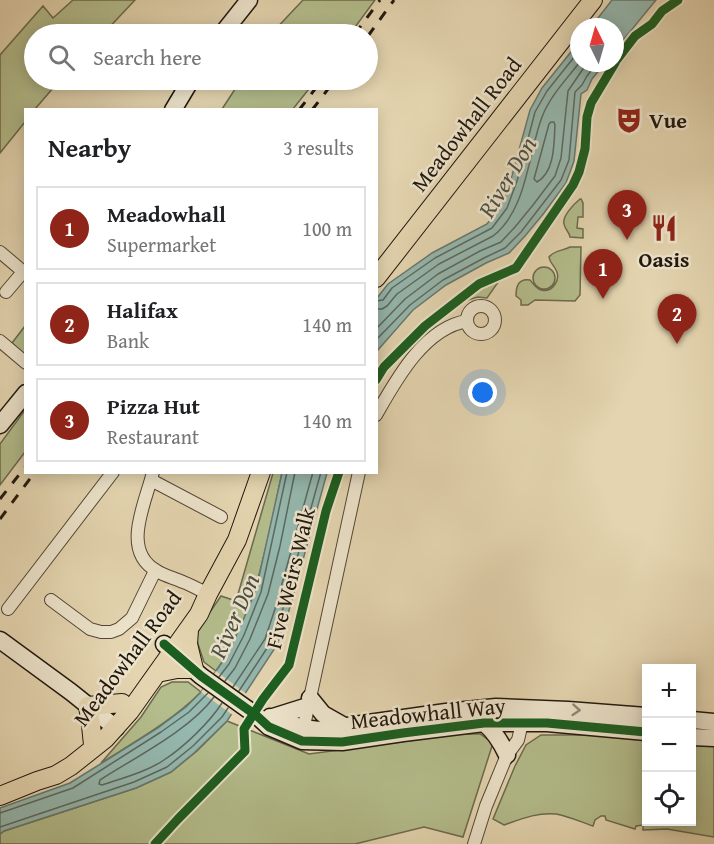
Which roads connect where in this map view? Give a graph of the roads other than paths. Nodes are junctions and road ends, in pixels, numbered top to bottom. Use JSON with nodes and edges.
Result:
{"nodes":[{"id":1,"x":249,"y":0,"type":"edge"},
{"id":2,"x":593,"y":0,"type":"edge"},
{"id":3,"x":230,"y":24,"type":"edge"},
{"id":4,"x":185,"y":90,"type":"edge"},
{"id":5,"x":174,"y":108,"type":"edge"},
{"id":6,"x":0,"y":252,"type":"edge"},
{"id":7,"x":24,"y":273,"type":"edge"},
{"id":8,"x":378,"y":275,"type":"edge"},
{"id":9,"x":6,"y":292,"type":"dead end"},
{"id":10,"x":467,"y":321,"type":"dead end"},
{"id":11,"x":0,"y":341,"type":"edge"},
{"id":12,"x":24,"y":361,"type":"edge"},
{"id":13,"x":24,"y":395,"type":"edge"},
{"id":14,"x":378,"y":411,"type":"edge"},
{"id":15,"x":0,"y":425,"type":"edge"},
{"id":16,"x":111,"y":474,"type":"edge"},
{"id":17,"x":260,"y":474,"type":"edge"},
{"id":18,"x":358,"y":474,"type":"edge"},
{"id":19,"x":152,"y":476,"type":"edge"},
{"id":20,"x":221,"y":516,"type":"dead end"},
{"id":21,"x":155,"y":570,"type":"junction"},
{"id":22,"x":208,"y":594,"type":"junction"},
{"id":23,"x":51,"y":600,"type":"dead end"},
{"id":24,"x":8,"y":609,"type":"dead end"},
{"id":25,"x":189,"y":630,"type":"junction"},
{"id":26,"x":0,"y":640,"type":"edge"},
{"id":27,"x":168,"y":647,"type":"junction"},
{"id":28,"x":198,"y":672,"type":"junction"},
{"id":29,"x":157,"y":673,"type":"junction"},
{"id":30,"x":309,"y":702,"type":"junction"},
{"id":31,"x":122,"y":703,"type":"junction"},
{"id":32,"x":87,"y":706,"type":"junction"},
{"id":33,"x":642,"y":716,"type":"edge"},
{"id":34,"x":265,"y":717,"type":"junction"},
{"id":35,"x":516,"y":718,"type":"junction"},
{"id":36,"x":484,"y":723,"type":"junction"},
{"id":37,"x":112,"y":725,"type":"junction"},
{"id":38,"x":346,"y":727,"type":"junction"},
{"id":39,"x":642,"y":732,"type":"edge"},
{"id":40,"x":302,"y":734,"type":"junction"},
{"id":41,"x":90,"y":749,"type":"junction"},
{"id":42,"x":507,"y":755,"type":"junction"},
{"id":43,"x":0,"y":796,"type":"edge"},
{"id":44,"x":474,"y":844,"type":"edge"}],
"edges":[{"from":1,"to":3,"type":"street"},
{"from":2,"to":8,"type":"main road","name":"Meadowhall Road"},
{"from":4,"to":5,"type":"street"},
{"from":6,"to":7,"type":"street"},
{"from":7,"to":9,"type":"street"},
{"from":10,"to":14,"type":"street"},
{"from":11,"to":12,"type":"street"},
{"from":13,"to":15,"type":"street"},
{"from":16,"to":24,"type":"street"},
{"from":17,"to":22,"type":"main road","name":"Meadowhall Road"},
{"from":18,"to":30,"type":"street"},
{"from":19,"to":20,"type":"street"},
{"from":19,"to":21,"type":"street"},
{"from":21,"to":22,"type":"street"},
{"from":21,"to":23,"type":"street"},
{"from":22,"to":25,"type":"main road","name":"Meadowhall Road"},
{"from":22,"to":27,"type":"main road","name":"Meadowhall Road"},
{"from":25,"to":27,"type":"main road","name":"Meadowhall Road"},
{"from":25,"to":28,"type":"main road"},
{"from":26,"to":32,"type":"street"},
{"from":27,"to":28,"type":"street","name":"Meadowhall Way"},
{"from":27,"to":29,"type":"main road","name":"Meadowhall Road"},
{"from":27,"to":31,"type":"main road","name":"Meadowhall Road"},
{"from":28,"to":29,"type":"main road"},
{"from":28,"to":34,"type":"street","name":"Meadowhall Way"},
{"from":29,"to":37,"type":"main road","name":"Meadowhall Road"},
{"from":30,"to":34,"type":"street"},
{"from":30,"to":38,"type":"street"},
{"from":30,"to":40,"type":"street"},
{"from":31,"to":32,"type":"main road"},
{"from":31,"to":37,"type":"main road","name":"Meadowhall Road"},
{"from":32,"to":37,"type":"street"},
{"from":32,"to":41,"type":"main road"},
{"from":35,"to":33,"type":"street","name":"Meadowhall Way","one_way":true},
{"from":34,"to":40,"type":"street","name":"Meadowhall Way"},
{"from":35,"to":36,"type":"street","name":"Meadowhall Way"},
{"from":35,"to":38,"type":"street","name":"Meadowhall Way"},
{"from":35,"to":39,"type":"street","name":"Meadowhall Way"},
{"from":35,"to":42,"type":"street"},
{"from":36,"to":40,"type":"street","name":"Meadowhall Way"},
{"from":36,"to":42,"type":"street"},
{"from":37,"to":41,"type":"main road","name":"Meadowhall Road"},
{"from":38,"to":40,"type":"street","name":"Meadowhall Way"},
{"from":41,"to":43,"type":"main road","name":"Meadowhall Road"},
{"from":42,"to":44,"type":"street"}]}
